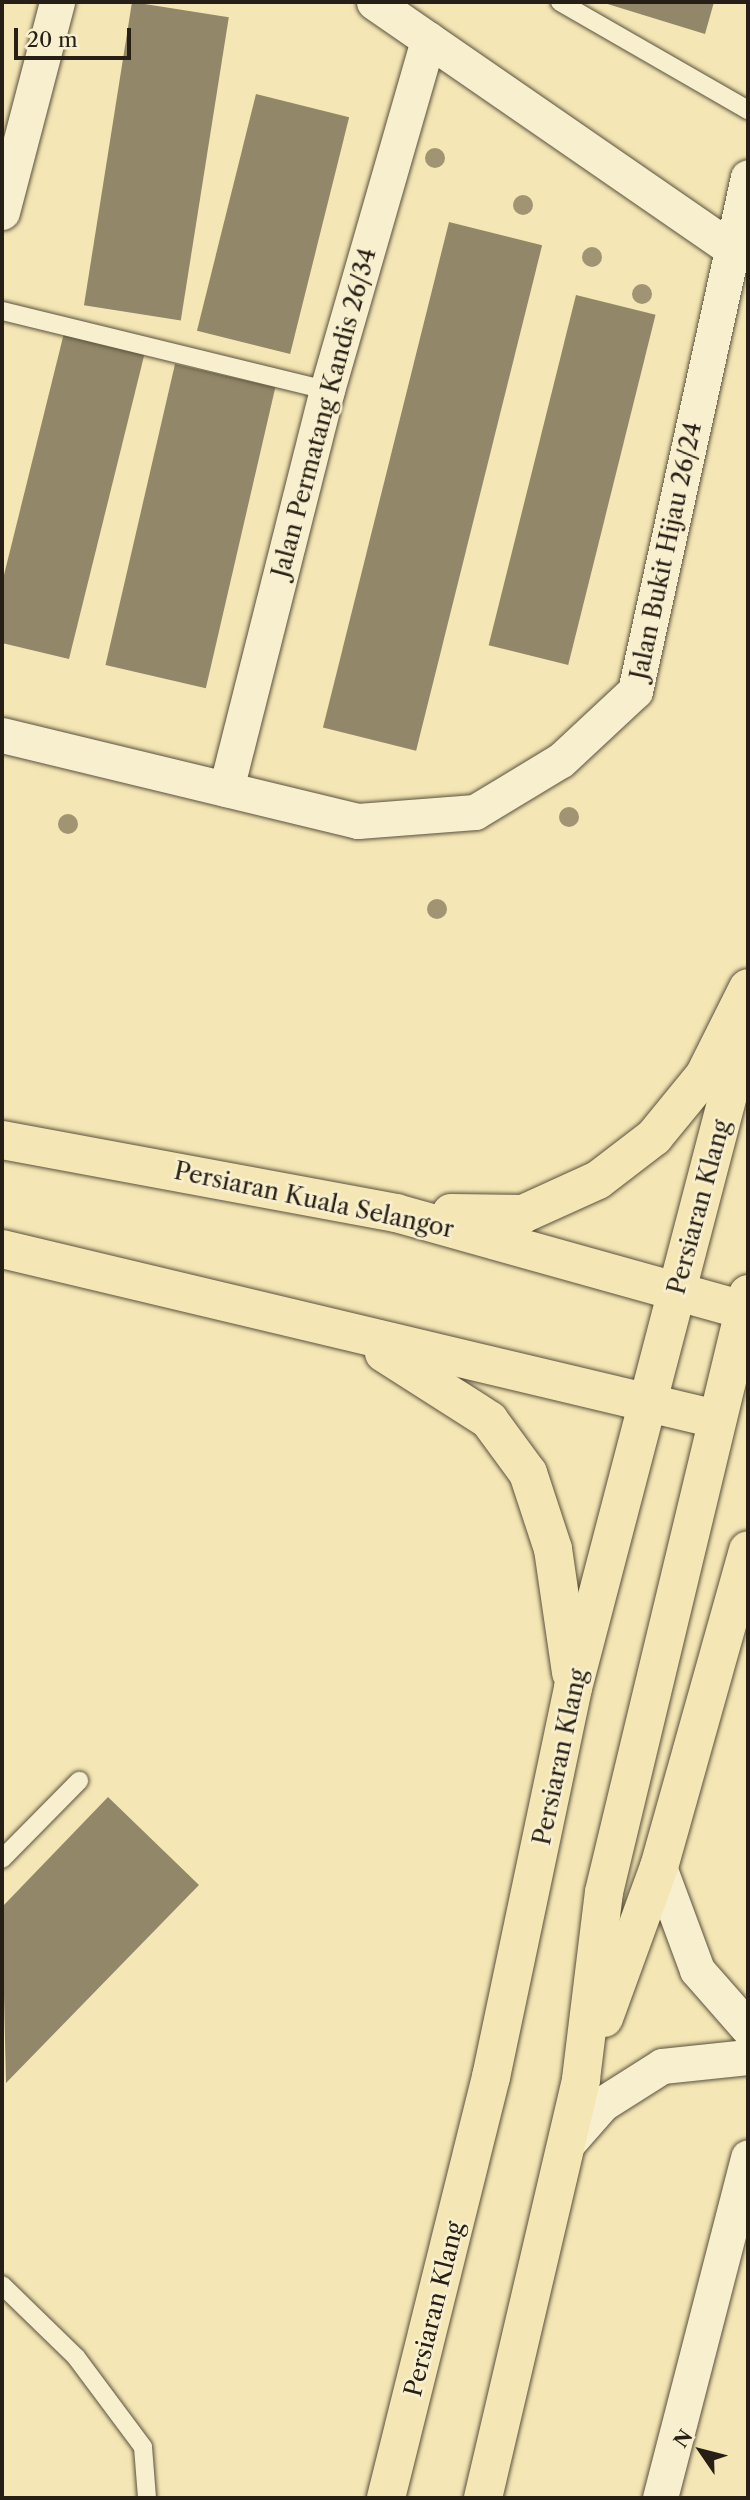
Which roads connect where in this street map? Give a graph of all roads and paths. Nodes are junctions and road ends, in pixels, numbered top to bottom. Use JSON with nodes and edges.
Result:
{"nodes":[{"id":1,"x":57,"y":2,"type":"edge"},
{"id":2,"x":374,"y":2,"type":"edge"},
{"id":3,"x":561,"y":2,"type":"edge"},
{"id":4,"x":428,"y":39,"type":"junction"},
{"id":5,"x":748,"y":110,"type":"edge"},
{"id":6,"x":748,"y":177,"type":"edge"},
{"id":7,"x":2,"y":212,"type":"edge"},
{"id":8,"x":732,"y":249,"type":"junction"},
{"id":9,"x":2,"y":311,"type":"edge"},
{"id":10,"x":327,"y":390,"type":"junction"},
{"id":11,"x":2,"y":736,"type":"edge"},
{"id":12,"x":226,"y":789,"type":"junction"},
{"id":13,"x":748,"y":988,"type":"edge"},
{"id":14,"x":748,"y":1019,"type":"edge"},
{"id":15,"x":2,"y":1140,"type":"edge"},
{"id":16,"x":396,"y":1213,"type":"junction"},
{"id":17,"x":2,"y":1248,"type":"edge"},
{"id":18,"x":677,"y":1290,"type":"junction"},
{"id":19,"x":746,"y":1302,"type":"edge"},
{"id":20,"x":361,"y":1339,"type":"junction"},
{"id":21,"x":648,"y":1404,"type":"junction"},
{"id":22,"x":716,"y":1419,"type":"junction"},
{"id":23,"x":748,"y":1550,"type":"edge"},
{"id":24,"x":573,"y":1688,"type":"junction"},
{"id":25,"x":79,"y":1781,"type":"dead end"},
{"id":26,"x":2,"y":1859,"type":"edge"},
{"id":27,"x":659,"y":1867,"type":"junction"},
{"id":28,"x":748,"y":2028,"type":"edge"},
{"id":29,"x":748,"y":2057,"type":"edge"},
{"id":30,"x":581,"y":2079,"type":"junction"},
{"id":31,"x":567,"y":2144,"type":"junction"},
{"id":32,"x":748,"y":2157,"type":"edge"},
{"id":33,"x":2,"y":2285,"type":"edge"},
{"id":34,"x":147,"y":2498,"type":"edge"},
{"id":35,"x":386,"y":2498,"type":"edge"},
{"id":36,"x":484,"y":2498,"type":"edge"},
{"id":37,"x":660,"y":2498,"type":"edge"}],
"edges":[{"from":1,"to":7,"type":"street"},
{"from":2,"to":4,"type":"street"},
{"from":3,"to":5,"type":"lane"},
{"from":4,"to":8,"type":"street"},
{"from":4,"to":10,"type":"street","name":"Jalan Permatang Kandis 26/34"},
{"from":6,"to":8,"type":"street","name":"Jalan Bukit Hijau 26/24"},
{"from":8,"to":12,"type":"street","name":"Jalan Bukit Hijau 26/24"},
{"from":9,"to":10,"type":"lane"},
{"from":10,"to":12,"type":"street","name":"Jalan Permatang Kandis 26/34"},
{"from":11,"to":12,"type":"street","name":"Jalan Bukit Hijau 26/24"},
{"from":13,"to":16,"type":"main road"},
{"from":14,"to":18,"type":"main road","name":"Persiaran Klang"},
{"from":15,"to":16,"type":"main road","name":"Persiaran Kuala Selangor"},
{"from":16,"to":18,"type":"main road","name":"Persiaran Kuala Selangor"},
{"from":17,"to":20,"type":"main road"},
{"from":18,"to":19,"type":"main road","name":"Persiaran Kuala Selangor"},
{"from":18,"to":21,"type":"main road","name":"Persiaran Klang"},
{"from":19,"to":22,"type":"main road"},
{"from":20,"to":21,"type":"main road"},
{"from":20,"to":24,"type":"main road"},
{"from":21,"to":22,"type":"main road"},
{"from":21,"to":24,"type":"main road","name":"Persiaran Klang"},
{"from":22,"to":30,"type":"main road"},
{"from":23,"to":27,"type":"main road"},
{"from":24,"to":35,"type":"main road","name":"Persiaran Klang"},
{"from":25,"to":26,"type":"lane"},
{"from":27,"to":28,"type":"street"},
{"from":27,"to":30,"type":"main road"},
{"from":29,"to":31,"type":"street"},
{"from":30,"to":31,"type":"main road"},
{"from":31,"to":36,"type":"main road"},
{"from":32,"to":37,"type":"street"},
{"from":33,"to":34,"type":"lane"}]}
